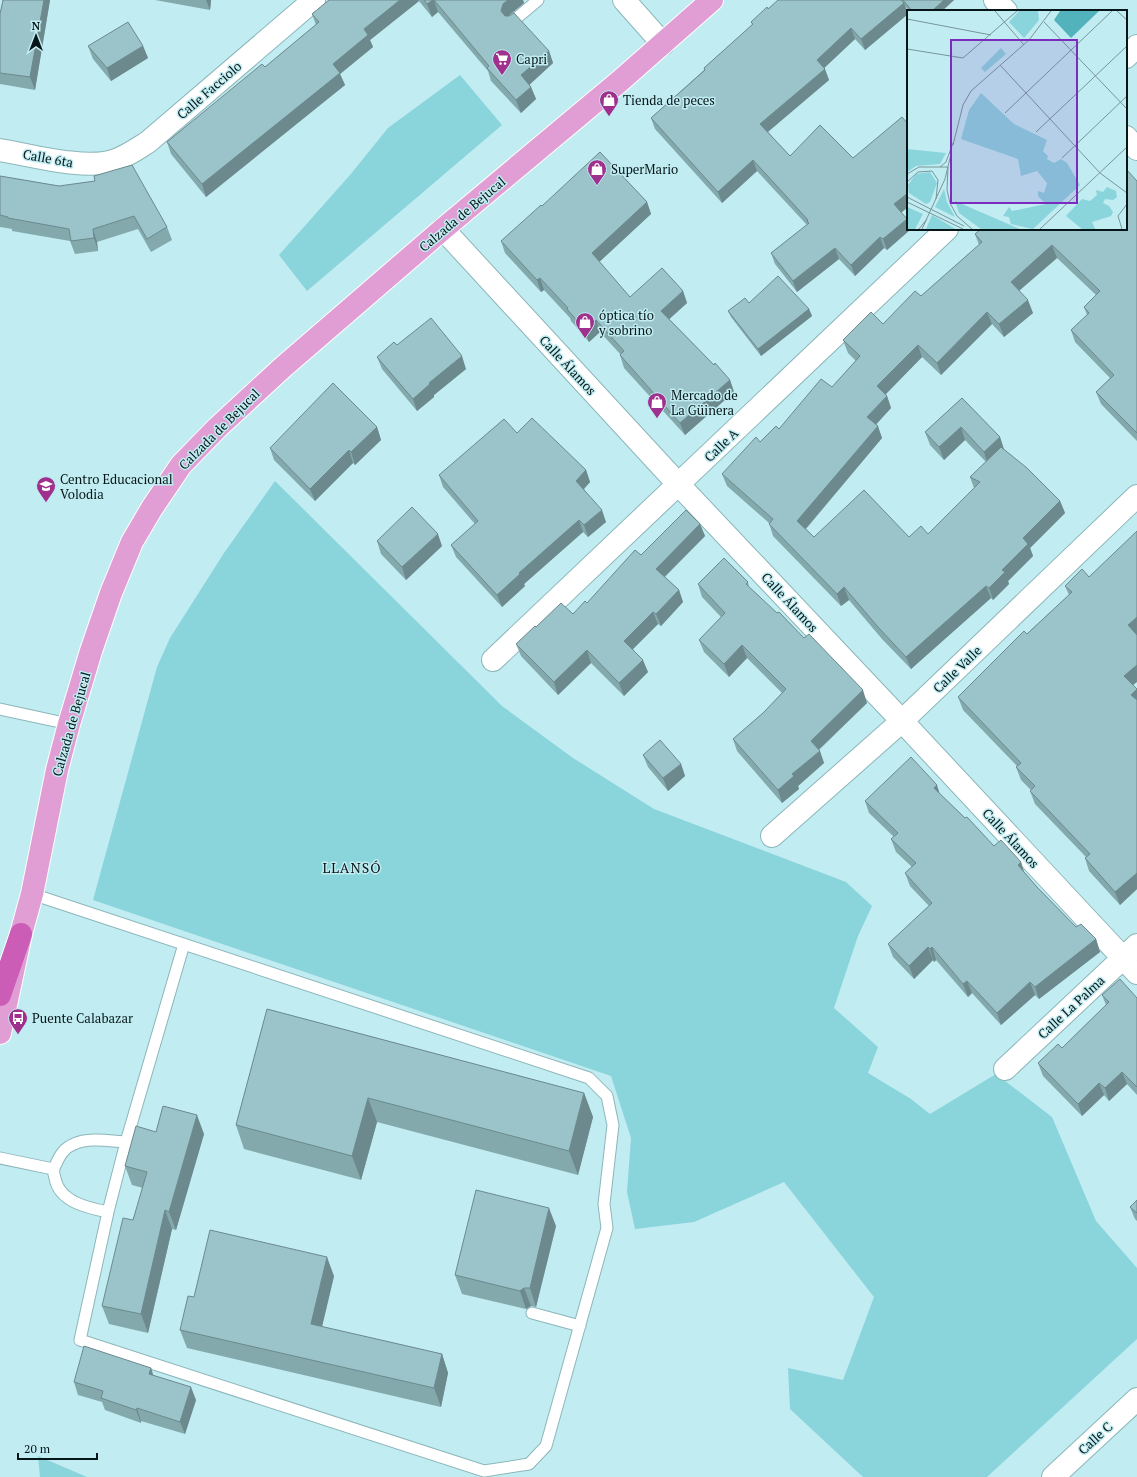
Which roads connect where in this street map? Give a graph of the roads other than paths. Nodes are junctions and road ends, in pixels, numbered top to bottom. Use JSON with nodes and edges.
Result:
{"nodes":[{"id":1,"x":314,"y":0,"type":"edge"},
{"id":2,"x":538,"y":0,"type":"edge"},
{"id":3,"x":624,"y":0,"type":"edge"},
{"id":4,"x":712,"y":0,"type":"edge"},
{"id":5,"x":995,"y":0,"type":"edge"},
{"id":6,"x":1005,"y":10,"type":"edge"},
{"id":7,"x":512,"y":22,"type":"edge"},
{"id":8,"x":663,"y":44,"type":"junction"},
{"id":9,"x":1137,"y":46,"type":"edge"},
{"id":10,"x":1127,"y":56,"type":"edge"},
{"id":11,"x":1127,"y":138,"type":"edge"},
{"id":12,"x":1137,"y":149,"type":"edge"},
{"id":13,"x":0,"y":150,"type":"edge"},
{"id":14,"x":96,"y":164,"type":"joint"},
{"id":15,"x":443,"y":229,"type":"junction"},
{"id":16,"x":946,"y":230,"type":"edge"},
{"id":17,"x":679,"y":485,"type":"junction"},
{"id":18,"x":1137,"y":496,"type":"edge"},
{"id":19,"x":494,"y":660,"type":"dead end"},
{"id":20,"x":0,"y":709,"type":"edge"},
{"id":21,"x":902,"y":721,"type":"junction"},
{"id":22,"x":70,"y":724,"type":"junction"},
{"id":23,"x":772,"y":836,"type":"dead end"},
{"id":24,"x":32,"y":894,"type":"junction"},
{"id":25,"x":21,"y":934,"type":"junction"},
{"id":26,"x":184,"y":944,"type":"junction"},
{"id":27,"x":1132,"y":959,"type":"edge"},
{"id":28,"x":0,"y":995,"type":"edge"},
{"id":29,"x":0,"y":1033,"type":"edge"},
{"id":30,"x":1005,"y":1069,"type":"dead end"},
{"id":31,"x":126,"y":1142,"type":"junction"},
{"id":32,"x":0,"y":1158,"type":"edge"},
{"id":33,"x":53,"y":1169,"type":"junction"},
{"id":34,"x":108,"y":1212,"type":"junction"},
{"id":35,"x":532,"y":1313,"type":"dead end"},
{"id":36,"x":580,"y":1326,"type":"junction"},
{"id":37,"x":1137,"y":1398,"type":"edge"},
{"id":38,"x":1053,"y":1477,"type":"edge"}],
"edges":[{"from":1,"to":14,"type":"street","name":"Calle Facciolo"},
{"from":2,"to":7,"type":"lane"},
{"from":3,"to":8,"type":"street"},
{"from":4,"to":8,"type":"main road","name":"Calzada de Bejucal"},
{"from":5,"to":6,"type":"street"},
{"from":8,"to":15,"type":"main road","name":"Calzada de Bejucal"},
{"from":9,"to":10,"type":"street"},
{"from":11,"to":12,"type":"street"},
{"from":13,"to":14,"type":"street","name":"Calle 6ta"},
{"from":15,"to":17,"type":"street","name":"Calle Álamos"},
{"from":15,"to":22,"type":"main road","name":"Calzada de Bejucal"},
{"from":16,"to":17,"type":"street","name":"Calle A"},
{"from":17,"to":19,"type":"street","name":"Calle A"},
{"from":17,"to":21,"type":"street","name":"Calle Álamos"},
{"from":18,"to":21,"type":"street","name":"Calle Valle"},
{"from":20,"to":22,"type":"lane"},
{"from":21,"to":23,"type":"street","name":"Calle Valle"},
{"from":21,"to":27,"type":"street","name":"Calle Álamos"},
{"from":22,"to":24,"type":"main road","name":"Calzada de Bejucal"},
{"from":24,"to":25,"type":"main road","name":"Calzada de Bejucal"},
{"from":24,"to":26,"type":"lane"},
{"from":25,"to":28,"type":"highway"},
{"from":25,"to":29,"type":"main road","name":"Calzada de Bejucal"},
{"from":26,"to":31,"type":"lane"},
{"from":26,"to":36,"type":"lane"},
{"from":27,"to":30,"type":"street","name":"Calle La Palma"},
{"from":31,"to":33,"type":"lane"},
{"from":31,"to":34,"type":"lane"},
{"from":32,"to":33,"type":"lane"},
{"from":33,"to":34,"type":"lane"},
{"from":34,"to":36,"type":"lane"},
{"from":35,"to":36,"type":"lane"},
{"from":37,"to":38,"type":"street","name":"Calle C"}]}
